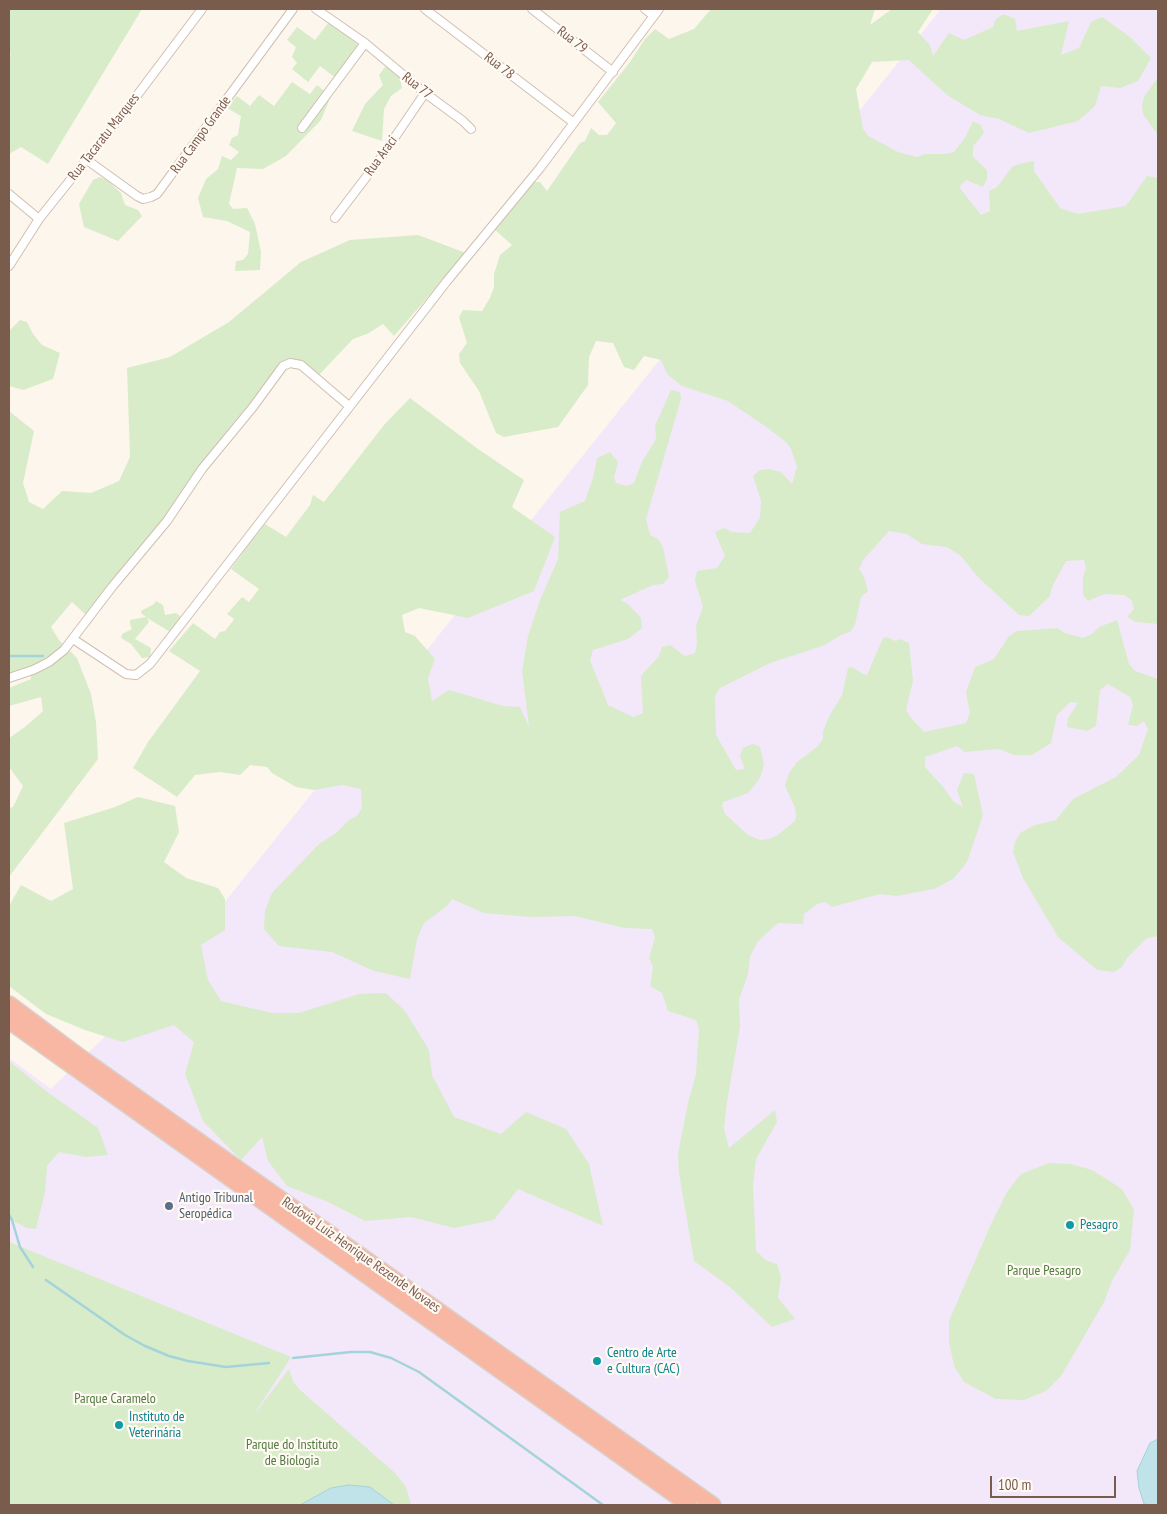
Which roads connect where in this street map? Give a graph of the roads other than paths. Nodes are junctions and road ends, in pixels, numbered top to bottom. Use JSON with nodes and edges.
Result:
{"nodes":[{"id":1,"x":202,"y":9,"type":"edge"},
{"id":2,"x":294,"y":9,"type":"edge"},
{"id":3,"x":316,"y":9,"type":"edge"},
{"id":4,"x":425,"y":9,"type":"edge"},
{"id":5,"x":532,"y":9,"type":"edge"},
{"id":6,"x":645,"y":9,"type":"edge"},
{"id":7,"x":656,"y":12,"type":"edge"},
{"id":8,"x":365,"y":43,"type":"junction"},
{"id":9,"x":612,"y":72,"type":"junction"},
{"id":10,"x":425,"y":93,"type":"junction"},
{"id":11,"x":574,"y":123,"type":"junction"},
{"id":12,"x":302,"y":128,"type":"dead end"},
{"id":13,"x":470,"y":129,"type":"dead end"},
{"id":14,"x":87,"y":160,"type":"junction"},
{"id":15,"x":9,"y":194,"type":"edge"},
{"id":16,"x":335,"y":218,"type":"dead end"},
{"id":17,"x":39,"y":219,"type":"junction"},
{"id":18,"x":9,"y":266,"type":"edge"},
{"id":19,"x":349,"y":406,"type":"junction"},
{"id":20,"x":73,"y":639,"type":"junction"},
{"id":21,"x":9,"y":678,"type":"edge"},
{"id":22,"x":9,"y":1004,"type":"edge"},
{"id":23,"x":9,"y":1022,"type":"edge"},
{"id":24,"x":690,"y":1505,"type":"edge"},
{"id":25,"x":713,"y":1505,"type":"edge"}],
"edges":[{"from":1,"to":14,"type":"street","name":"Rua Tacaratu Marques"},
{"from":2,"to":14,"type":"street","name":"Rua Campo Grande"},
{"from":3,"to":8,"type":"street","name":"Rua 77"},
{"from":4,"to":11,"type":"street","name":"Rua 78"},
{"from":5,"to":9,"type":"street","name":"Rua 79"},
{"from":6,"to":7,"type":"street"},
{"from":7,"to":9,"type":"street"},
{"from":8,"to":10,"type":"street","name":"Rua 77"},
{"from":8,"to":12,"type":"street"},
{"from":9,"to":11,"type":"street"},
{"from":10,"to":13,"type":"street","name":"Rua 77"},
{"from":10,"to":16,"type":"street","name":"Rua Araci"},
{"from":11,"to":19,"type":"street"},
{"from":14,"to":17,"type":"street","name":"Rua Tacaratu Marques"},
{"from":15,"to":17,"type":"street"},
{"from":17,"to":18,"type":"street","name":"Rua Tacaratu Marques"},
{"from":19,"to":20,"type":"street"},
{"from":19,"to":20,"type":"street"},
{"from":20,"to":21,"type":"street"},
{"from":22,"to":25,"type":"highway","name":"Rodovia Luiz Henrique Rezende Novaes"},
{"from":23,"to":24,"type":"highway","name":"Rodovia Luiz Henrique Rezende Novaes"}]}
